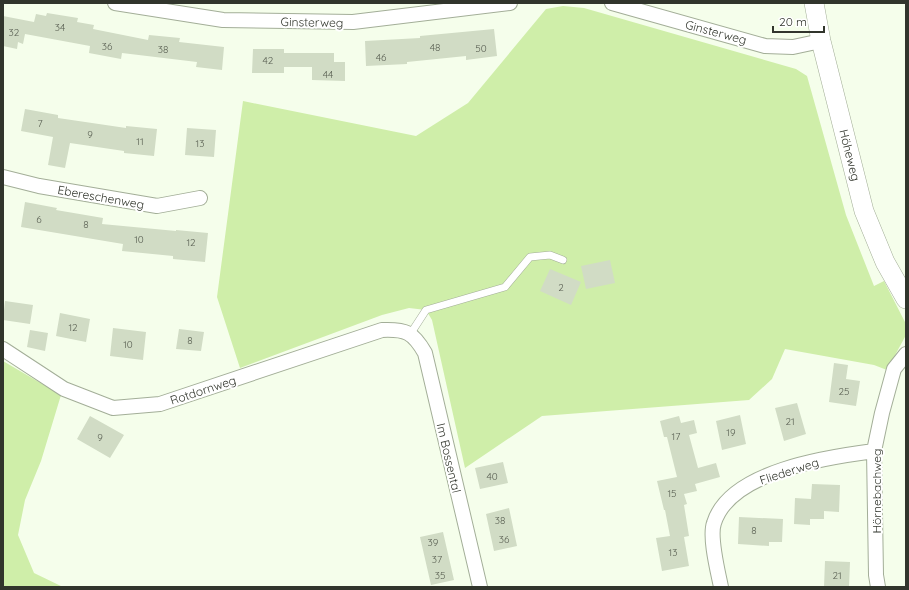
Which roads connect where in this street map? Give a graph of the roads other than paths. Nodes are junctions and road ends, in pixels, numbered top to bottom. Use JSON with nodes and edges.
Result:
{"nodes":[{"id":1,"x":115,"y":3,"type":"edge"},
{"id":2,"x":510,"y":3,"type":"edge"},
{"id":3,"x":612,"y":3,"type":"edge"},
{"id":4,"x":814,"y":3,"type":"edge"},
{"id":5,"x":821,"y":41,"type":"junction"},
{"id":6,"x":3,"y":177,"type":"edge"},
{"id":7,"x":200,"y":198,"type":"dead end"},
{"id":8,"x":563,"y":260,"type":"dead end"},
{"id":9,"x":906,"y":299,"type":"edge"},
{"id":10,"x":411,"y":334,"type":"junction"},
{"id":11,"x":3,"y":349,"type":"edge"},
{"id":12,"x":906,"y":354,"type":"edge"},
{"id":13,"x":874,"y":451,"type":"junction"},
{"id":14,"x":480,"y":587,"type":"edge"},
{"id":15,"x":721,"y":587,"type":"edge"},
{"id":16,"x":878,"y":587,"type":"edge"}],
"edges":[{"from":1,"to":2,"type":"street","name":"Ginsterweg"},
{"from":3,"to":5,"type":"street","name":"Ginsterweg"},
{"from":4,"to":5,"type":"street","name":"Höheweg"},
{"from":5,"to":9,"type":"street","name":"Höheweg"},
{"from":6,"to":7,"type":"street","name":"Ebereschenweg"},
{"from":8,"to":10,"type":"lane"},
{"from":10,"to":11,"type":"street","name":"Rotdornweg"},
{"from":10,"to":14,"type":"street","name":"Im Bossental"},
{"from":12,"to":13,"type":"street","name":"Hörnebachweg"},
{"from":13,"to":15,"type":"street","name":"Fliederweg"},
{"from":13,"to":16,"type":"street","name":"Hörnebachweg"}]}
